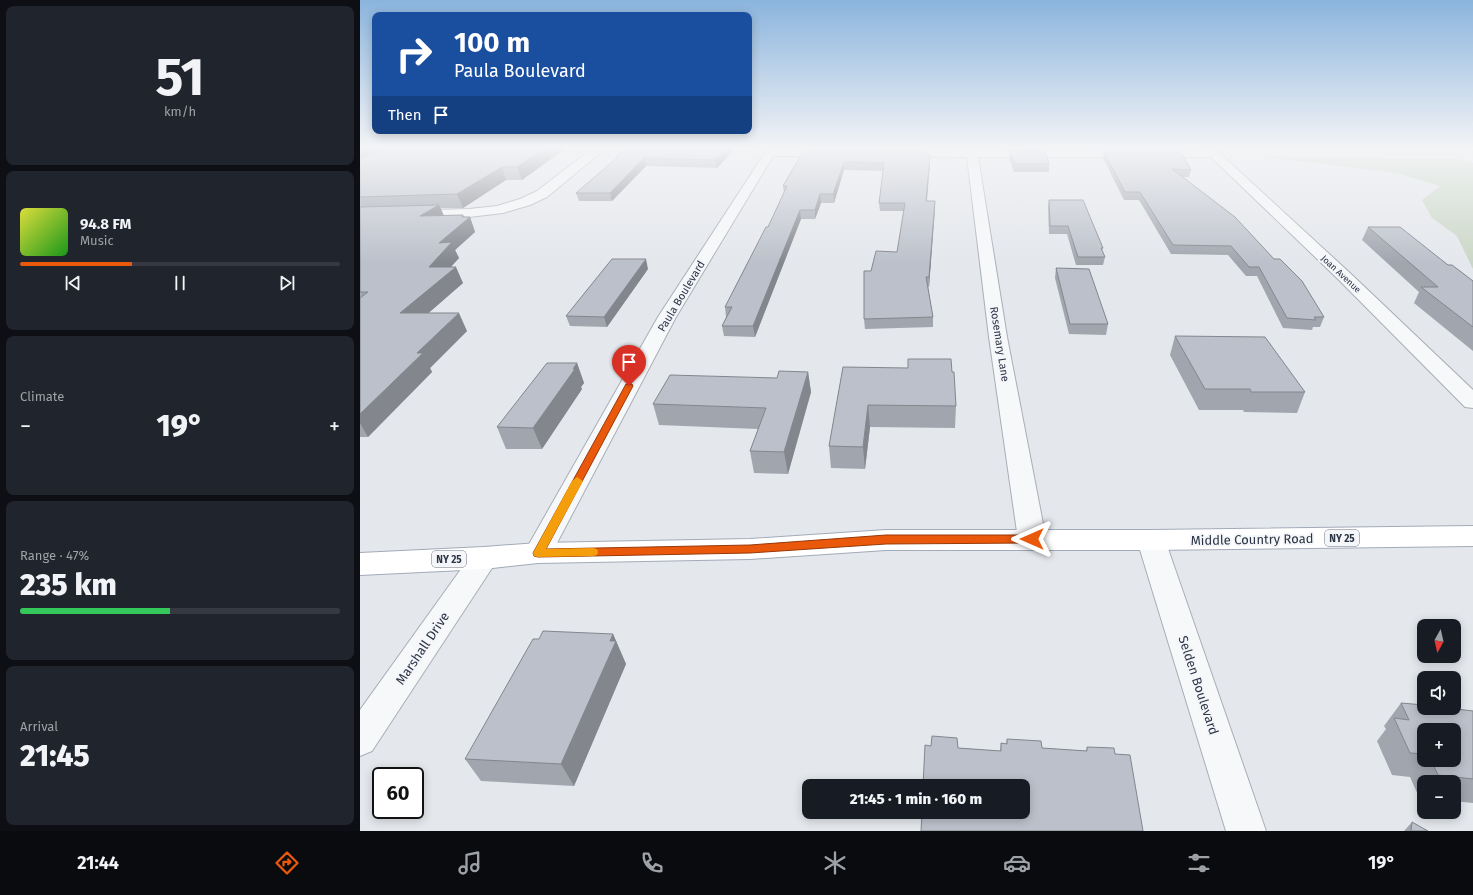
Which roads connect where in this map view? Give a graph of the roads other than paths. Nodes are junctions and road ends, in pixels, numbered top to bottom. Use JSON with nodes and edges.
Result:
{"nodes":[{"id":1,"x":551,"y":187,"type":"edge"},
{"id":2,"x":748,"y":187,"type":"edge"},
{"id":3,"x":976,"y":187,"type":"edge"},
{"id":4,"x":1249,"y":187,"type":"edge"},
{"id":5,"x":360,"y":216,"type":"edge"},
{"id":6,"x":1473,"y":402,"type":"edge"},
{"id":7,"x":1473,"y":536,"type":"edge"},
{"id":8,"x":1032,"y":539,"type":"junction"},
{"id":9,"x":1151,"y":540,"type":"junction"},
{"id":10,"x":538,"y":553,"type":"junction"},
{"id":11,"x":484,"y":558,"type":"junction"},
{"id":12,"x":360,"y":564,"type":"edge"},
{"id":13,"x":360,"y":739,"type":"edge"},
{"id":14,"x":1246,"y":831,"type":"edge"}],
"edges":[{"from":1,"to":5,"type":"street"},
{"from":2,"to":10,"type":"street","name":"Paula Boulevard"},
{"from":3,"to":8,"type":"street","name":"Rosemary Lane"},
{"from":4,"to":6,"type":"street","name":"Joan Avenue"},
{"from":7,"to":9,"type":"main road","name":"Middle Country Road","number":"NY 25"},
{"from":8,"to":9,"type":"main road","name":"Middle Country Road","number":"NY 25"},
{"from":8,"to":10,"type":"main road","number":"NY 25"},
{"from":9,"to":14,"type":"street","name":"Selden Boulevard"},
{"from":10,"to":11,"type":"main road","number":"NY 25"},
{"from":11,"to":12,"type":"main road","number":"NY 25"},
{"from":11,"to":13,"type":"street","name":"Marshall Drive"}]}
